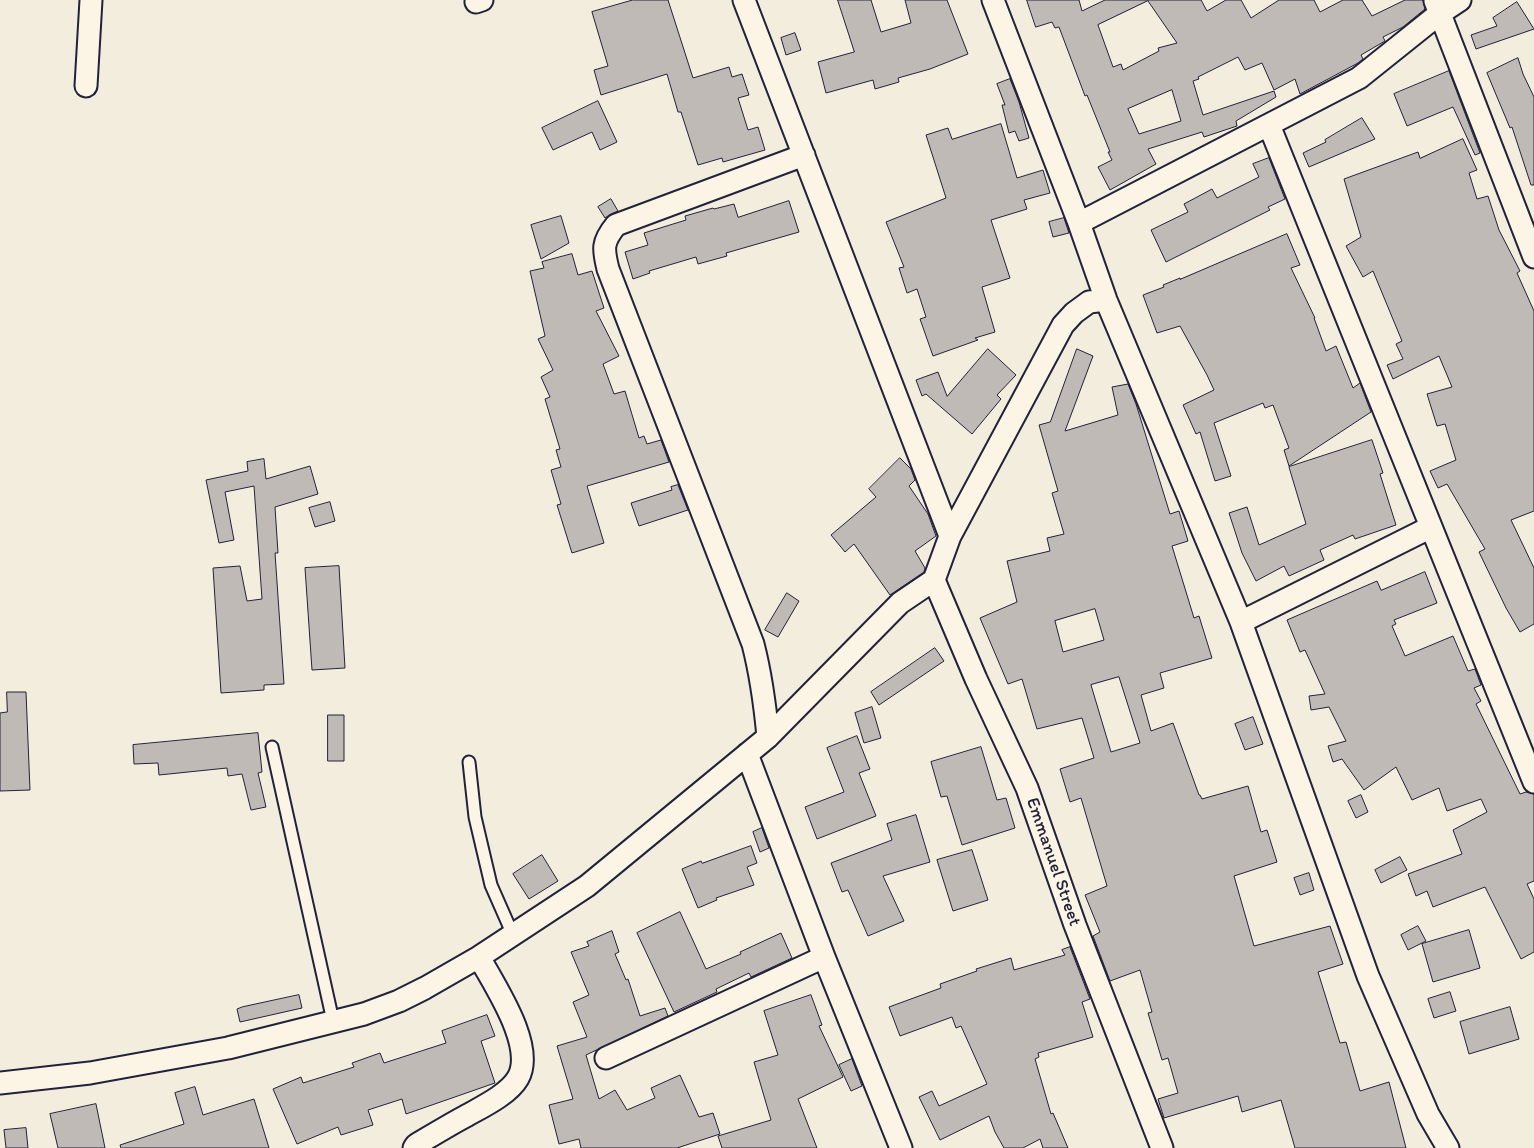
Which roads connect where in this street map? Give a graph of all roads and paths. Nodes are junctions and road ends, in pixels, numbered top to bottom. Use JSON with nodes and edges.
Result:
{"nodes":[{"id":1,"x":91,"y":0,"type":"edge"},
{"id":2,"x":744,"y":0,"type":"edge"},
{"id":3,"x":993,"y":0,"type":"edge"},
{"id":4,"x":1460,"y":0,"type":"edge"},
{"id":5,"x":1437,"y":7,"type":"edge"},
{"id":6,"x":86,"y":86,"type":"dead end"},
{"id":7,"x":1269,"y":125,"type":"junction"},
{"id":8,"x":804,"y":155,"type":"junction"},
{"id":9,"x":1080,"y":223,"type":"junction"},
{"id":10,"x":1534,"y":257,"type":"edge"},
{"id":11,"x":1106,"y":300,"type":"junction"},
{"id":12,"x":1431,"y":527,"type":"junction"},
{"id":13,"x":950,"y":536,"type":"junction"},
{"id":14,"x":934,"y":580,"type":"junction"},
{"id":15,"x":1240,"y":622,"type":"junction"},
{"id":16,"x":768,"y":737,"type":"junction"},
{"id":17,"x":272,"y":747,"type":"dead end"},
{"id":18,"x":747,"y":754,"type":"junction"},
{"id":19,"x":469,"y":762,"type":"dead end"},
{"id":20,"x":1534,"y":782,"type":"edge"},
{"id":21,"x":512,"y":935,"type":"junction"},
{"id":22,"x":479,"y":957,"type":"junction"},
{"id":23,"x":824,"y":957,"type":"junction"},
{"id":24,"x":333,"y":1021,"type":"junction"},
{"id":25,"x":606,"y":1058,"type":"dead end"},
{"id":26,"x":0,"y":1082,"type":"edge"},
{"id":27,"x":414,"y":1148,"type":"edge"},
{"id":28,"x":901,"y":1148,"type":"edge"},
{"id":29,"x":1162,"y":1148,"type":"edge"},
{"id":30,"x":1448,"y":1148,"type":"edge"}],
"edges":[{"from":1,"to":6,"type":"street"},
{"from":2,"to":8,"type":"street"},
{"from":3,"to":9,"type":"street"},
{"from":4,"to":5,"type":"street"},
{"from":5,"to":7,"type":"street"},
{"from":5,"to":10,"type":"street"},
{"from":7,"to":9,"type":"street"},
{"from":7,"to":12,"type":"street"},
{"from":8,"to":13,"type":"street"},
{"from":8,"to":16,"type":"street"},
{"from":9,"to":11,"type":"street"},
{"from":11,"to":13,"type":"street"},
{"from":11,"to":15,"type":"street"},
{"from":12,"to":15,"type":"street"},
{"from":12,"to":20,"type":"street"},
{"from":13,"to":14,"type":"street"},
{"from":14,"to":16,"type":"street"},
{"from":14,"to":29,"type":"street","name":"Emmanuel Street"},
{"from":15,"to":30,"type":"street"},
{"from":16,"to":18,"type":"street"},
{"from":17,"to":24,"type":"lane"},
{"from":18,"to":21,"type":"street"},
{"from":18,"to":23,"type":"street"},
{"from":19,"to":21,"type":"lane"},
{"from":21,"to":22,"type":"street"},
{"from":22,"to":24,"type":"street"},
{"from":22,"to":27,"type":"street"},
{"from":23,"to":25,"type":"street"},
{"from":23,"to":28,"type":"street"},
{"from":24,"to":26,"type":"street"}]}
